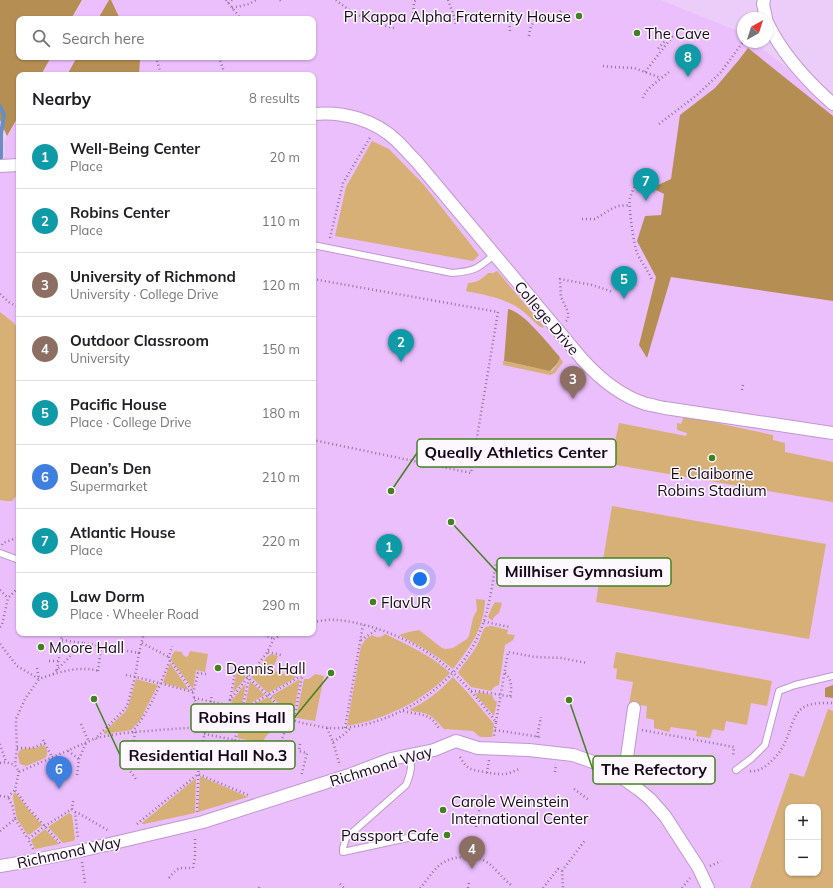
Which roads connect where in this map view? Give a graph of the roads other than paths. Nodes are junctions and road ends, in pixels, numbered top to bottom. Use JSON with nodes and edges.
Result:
{"nodes":[{"id":1,"x":764,"y":0,"type":"edge"},
{"id":2,"x":765,"y":12,"type":"edge"},
{"id":3,"x":773,"y":34,"type":"edge"},
{"id":4,"x":833,"y":104,"type":"edge"},
{"id":5,"x":316,"y":114,"type":"edge"},
{"id":6,"x":16,"y":165,"type":"edge"},
{"id":7,"x":0,"y":166,"type":"edge"},
{"id":8,"x":316,"y":246,"type":"edge"},
{"id":9,"x":494,"y":255,"type":"junction"},
{"id":10,"x":833,"y":433,"type":"edge"},
{"id":11,"x":0,"y":554,"type":"edge"},
{"id":12,"x":16,"y":559,"type":"edge"},
{"id":13,"x":833,"y":676,"type":"edge"},
{"id":14,"x":634,"y":708,"type":"dead end"},
{"id":15,"x":410,"y":755,"type":"junction"},
{"id":16,"x":736,"y":770,"type":"dead end"},
{"id":17,"x":618,"y":775,"type":"junction"},
{"id":18,"x":429,"y":839,"type":"dead end"},
{"id":19,"x":0,"y":866,"type":"edge"},
{"id":20,"x":708,"y":888,"type":"edge"}],
"edges":[{"from":1,"to":2,"type":"street"},
{"from":3,"to":4,"type":"street"},
{"from":5,"to":9,"type":"street","name":"College Drive"},
{"from":6,"to":7,"type":"street"},
{"from":8,"to":9,"type":"lane"},
{"from":9,"to":10,"type":"street","name":"College Drive"},
{"from":11,"to":12,"type":"lane"},
{"from":13,"to":16,"type":"lane"},
{"from":14,"to":17,"type":"street"},
{"from":15,"to":17,"type":"street","name":"Richmond Way"},
{"from":15,"to":18,"type":"lane"},
{"from":15,"to":19,"type":"street","name":"Richmond Way"},
{"from":17,"to":20,"type":"street","name":"Richmond Way"}]}
